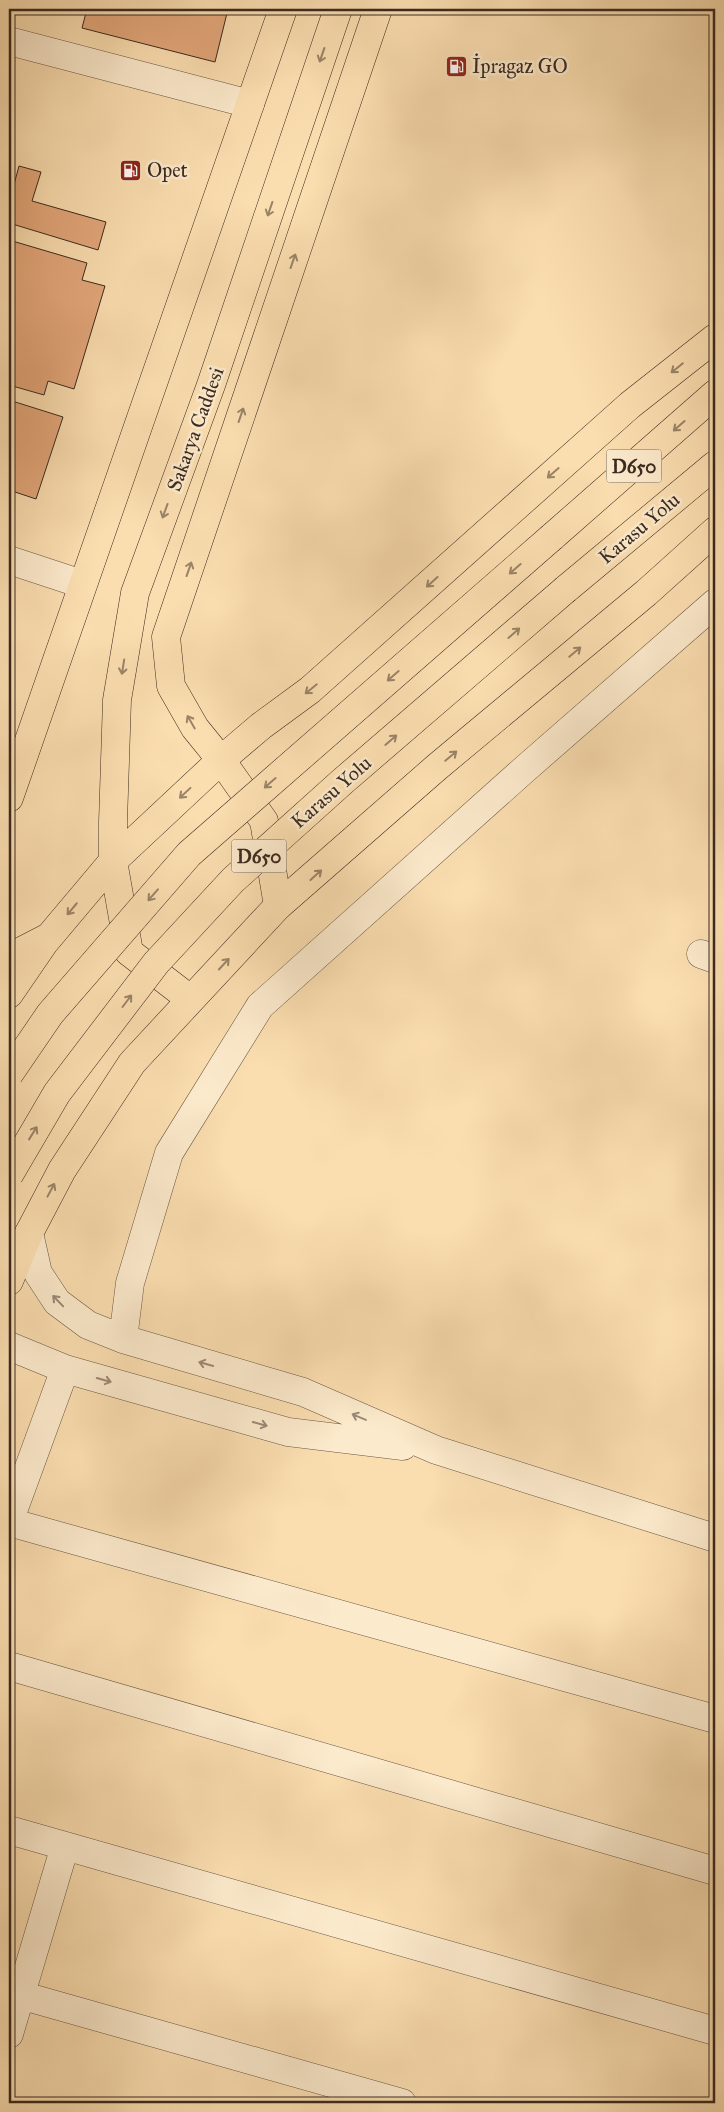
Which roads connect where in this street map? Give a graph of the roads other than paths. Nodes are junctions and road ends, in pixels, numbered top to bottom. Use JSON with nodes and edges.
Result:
{"nodes":[{"id":1,"x":283,"y":9,"type":"edge"},
{"id":2,"x":338,"y":9,"type":"edge"},
{"id":3,"x":378,"y":9,"type":"edge"},
{"id":4,"x":9,"y":41,"type":"edge"},
{"id":5,"x":250,"y":104,"type":"junction"},
{"id":6,"x":715,"y":338,"type":"edge"},
{"id":7,"x":715,"y":394,"type":"edge"},
{"id":8,"x":715,"y":465,"type":"edge"},
{"id":9,"x":715,"y":531,"type":"edge"},
{"id":10,"x":9,"y":560,"type":"edge"},
{"id":11,"x":82,"y":584,"type":"junction"},
{"id":12,"x":715,"y":603,"type":"edge"},
{"id":13,"x":221,"y":760,"type":"junction"},
{"id":14,"x":9,"y":798,"type":"edge"},
{"id":15,"x":113,"y":861,"type":"junction"},
{"id":16,"x":278,"y":906,"type":"junction"},
{"id":17,"x":48,"y":938,"type":"junction"},
{"id":18,"x":9,"y":952,"type":"edge"},
{"id":19,"x":9,"y":994,"type":"edge"},
{"id":20,"x":190,"y":999,"type":"junction"},
{"id":21,"x":9,"y":1074,"type":"edge"},
{"id":22,"x":9,"y":1175,"type":"edge"},
{"id":23,"x":29,"y":1234,"type":"junction"},
{"id":24,"x":9,"y":1281,"type":"edge"},
{"id":25,"x":123,"y":1340,"type":"junction"},
{"id":26,"x":9,"y":1346,"type":"edge"},
{"id":27,"x":65,"y":1369,"type":"junction"},
{"id":28,"x":436,"y":1450,"type":"junction"},
{"id":29,"x":9,"y":1522,"type":"edge"},
{"id":30,"x":715,"y":1538,"type":"edge"},
{"id":31,"x":9,"y":1666,"type":"edge"},
{"id":32,"x":715,"y":1720,"type":"edge"},
{"id":33,"x":9,"y":1830,"type":"edge"},
{"id":34,"x":65,"y":1846,"type":"junction"},
{"id":35,"x":715,"y":1871,"type":"edge"},
{"id":36,"x":20,"y":1995,"type":"junction"},
{"id":37,"x":715,"y":2031,"type":"edge"},
{"id":38,"x":9,"y":2034,"type":"edge"},
{"id":39,"x":402,"y":2103,"type":"edge"}],
"edges":[{"from":1,"to":5,"type":"main road"},
{"from":2,"to":15,"type":"main road","name":"Sakarya Caddesi","one_way":true},
{"from":13,"to":3,"type":"main road","name":"Sakarya Caddesi","one_way":true},
{"from":4,"to":5,"type":"street"},
{"from":5,"to":11,"type":"main road"},
{"from":6,"to":13,"type":"main road","one_way":true},
{"from":7,"to":21,"type":"main road","number":"D650","one_way":true,"bridge":true},
{"from":22,"to":8,"type":"main road","name":"Karasu Yolu","number":"D650","one_way":true,"bridge":true},
{"from":16,"to":9,"type":"main road","one_way":true},
{"from":10,"to":11,"type":"street"},
{"from":11,"to":14,"type":"main road"},
{"from":12,"to":25,"type":"street"},
{"from":13,"to":15,"type":"main road","one_way":true},
{"from":13,"to":16,"type":"main road","name":"Sakarya Caddesi"},
{"from":15,"to":17,"type":"main road","one_way":true},
{"from":15,"to":20,"type":"main road","name":"Sakarya Caddesi"},
{"from":20,"to":16,"type":"main road","one_way":true},
{"from":17,"to":18,"type":"main road"},
{"from":17,"to":19,"type":"main road"},
{"from":23,"to":20,"type":"main road","one_way":true},
{"from":23,"to":24,"type":"main road"},
{"from":25,"to":23,"type":"street","one_way":true},
{"from":28,"to":25,"type":"street","one_way":true},
{"from":26,"to":27,"type":"street"},
{"from":27,"to":28,"type":"street","one_way":true},
{"from":27,"to":29,"type":"street"},
{"from":28,"to":30,"type":"street"},
{"from":29,"to":32,"type":"street"},
{"from":31,"to":35,"type":"street"},
{"from":33,"to":34,"type":"street"},
{"from":34,"to":36,"type":"street"},
{"from":34,"to":37,"type":"street"},
{"from":36,"to":38,"type":"street"},
{"from":36,"to":39,"type":"street"}]}
